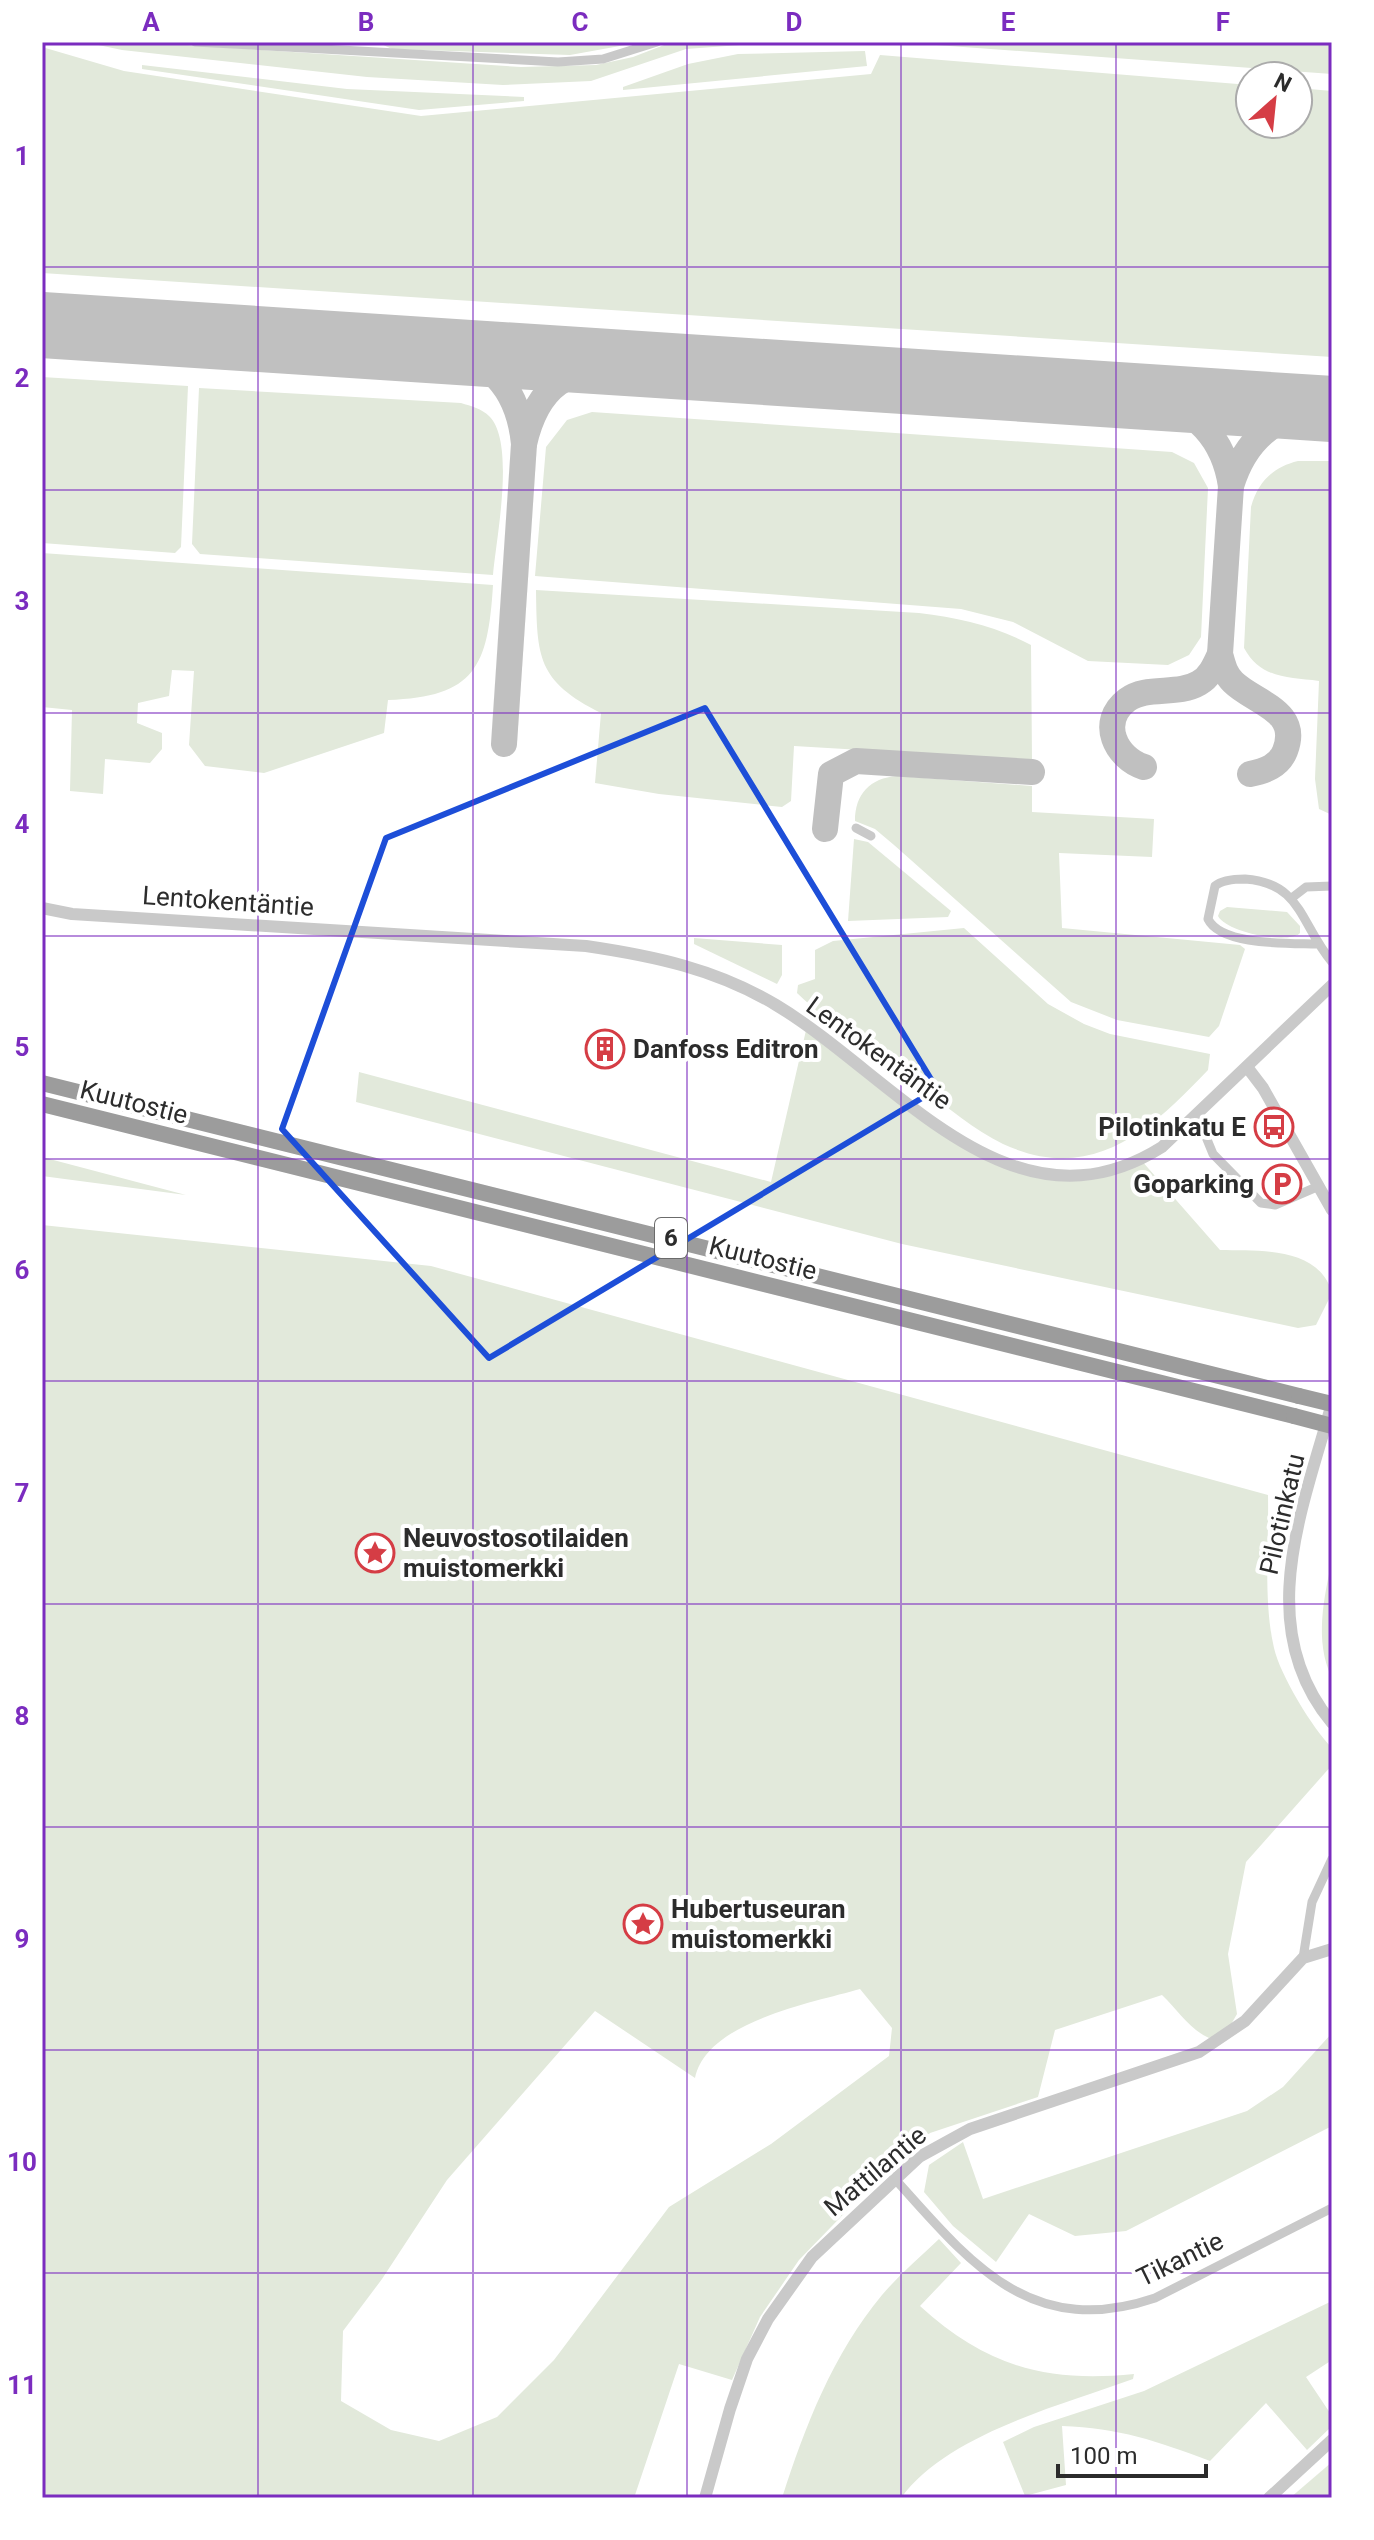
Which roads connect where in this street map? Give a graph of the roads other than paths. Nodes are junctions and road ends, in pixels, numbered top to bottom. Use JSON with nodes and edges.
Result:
{"nodes":[{"id":1,"x":195,"y":42,"type":"edge"},
{"id":2,"x":657,"y":42,"type":"edge"},
{"id":3,"x":856,"y":828,"type":"dead end"},
{"id":4,"x":871,"y":836,"type":"dead end"},
{"id":5,"x":1332,"y":886,"type":"edge"},
{"id":6,"x":1293,"y":897,"type":"junction"},
{"id":7,"x":42,"y":908,"type":"edge"},
{"id":8,"x":1317,"y":944,"type":"junction"},
{"id":9,"x":1332,"y":962,"type":"edge"},
{"id":10,"x":1332,"y":985,"type":"edge"},
{"id":11,"x":1247,"y":1067,"type":"junction"},
{"id":12,"x":42,"y":1083,"type":"edge"},
{"id":13,"x":42,"y":1104,"type":"edge"},
{"id":14,"x":1197,"y":1115,"type":"junction"},
{"id":15,"x":1319,"y":1186,"type":"junction"},
{"id":16,"x":1332,"y":1210,"type":"edge"},
{"id":17,"x":1332,"y":1404,"type":"edge"},
{"id":18,"x":1332,"y":1426,"type":"edge"},
{"id":19,"x":1332,"y":1723,"type":"edge"},
{"id":20,"x":1332,"y":1859,"type":"edge"},
{"id":21,"x":1332,"y":1949,"type":"edge"},
{"id":22,"x":1303,"y":1958,"type":"junction"},
{"id":23,"x":895,"y":2179,"type":"junction"},
{"id":24,"x":1332,"y":2208,"type":"edge"},
{"id":25,"x":1332,"y":2440,"type":"edge"},
{"id":26,"x":705,"y":2498,"type":"edge"},
{"id":27,"x":1269,"y":2498,"type":"edge"}],
"edges":[{"from":1,"to":2,"type":"street"},
{"from":3,"to":4,"type":"street"},
{"from":5,"to":6,"type":"street"},
{"from":6,"to":8,"type":"street"},
{"from":6,"to":8,"type":"street"},
{"from":7,"to":14,"type":"street","name":"Lentokentäntie"},
{"from":8,"to":9,"type":"street"},
{"from":10,"to":11,"type":"street","name":"Lentokentäntie"},
{"from":11,"to":14,"type":"street","name":"Lentokentäntie"},
{"from":11,"to":15,"type":"street"},
{"from":12,"to":17,"type":"highway","name":"Kuutostie","number":"6","bridge":true},
{"from":13,"to":18,"type":"highway","name":"Kuutostie","number":"6","bridge":true},
{"from":14,"to":15,"type":"street"},
{"from":15,"to":16,"type":"street"},
{"from":17,"to":19,"type":"street","name":"Pilotinkatu"},
{"from":20,"to":22,"type":"street"},
{"from":21,"to":22,"type":"street"},
{"from":22,"to":23,"type":"street","name":"Mattilantie"},
{"from":23,"to":24,"type":"street","name":"Tikantie"},
{"from":23,"to":26,"type":"street","name":"Mattilantie"},
{"from":25,"to":27,"type":"street"}]}
